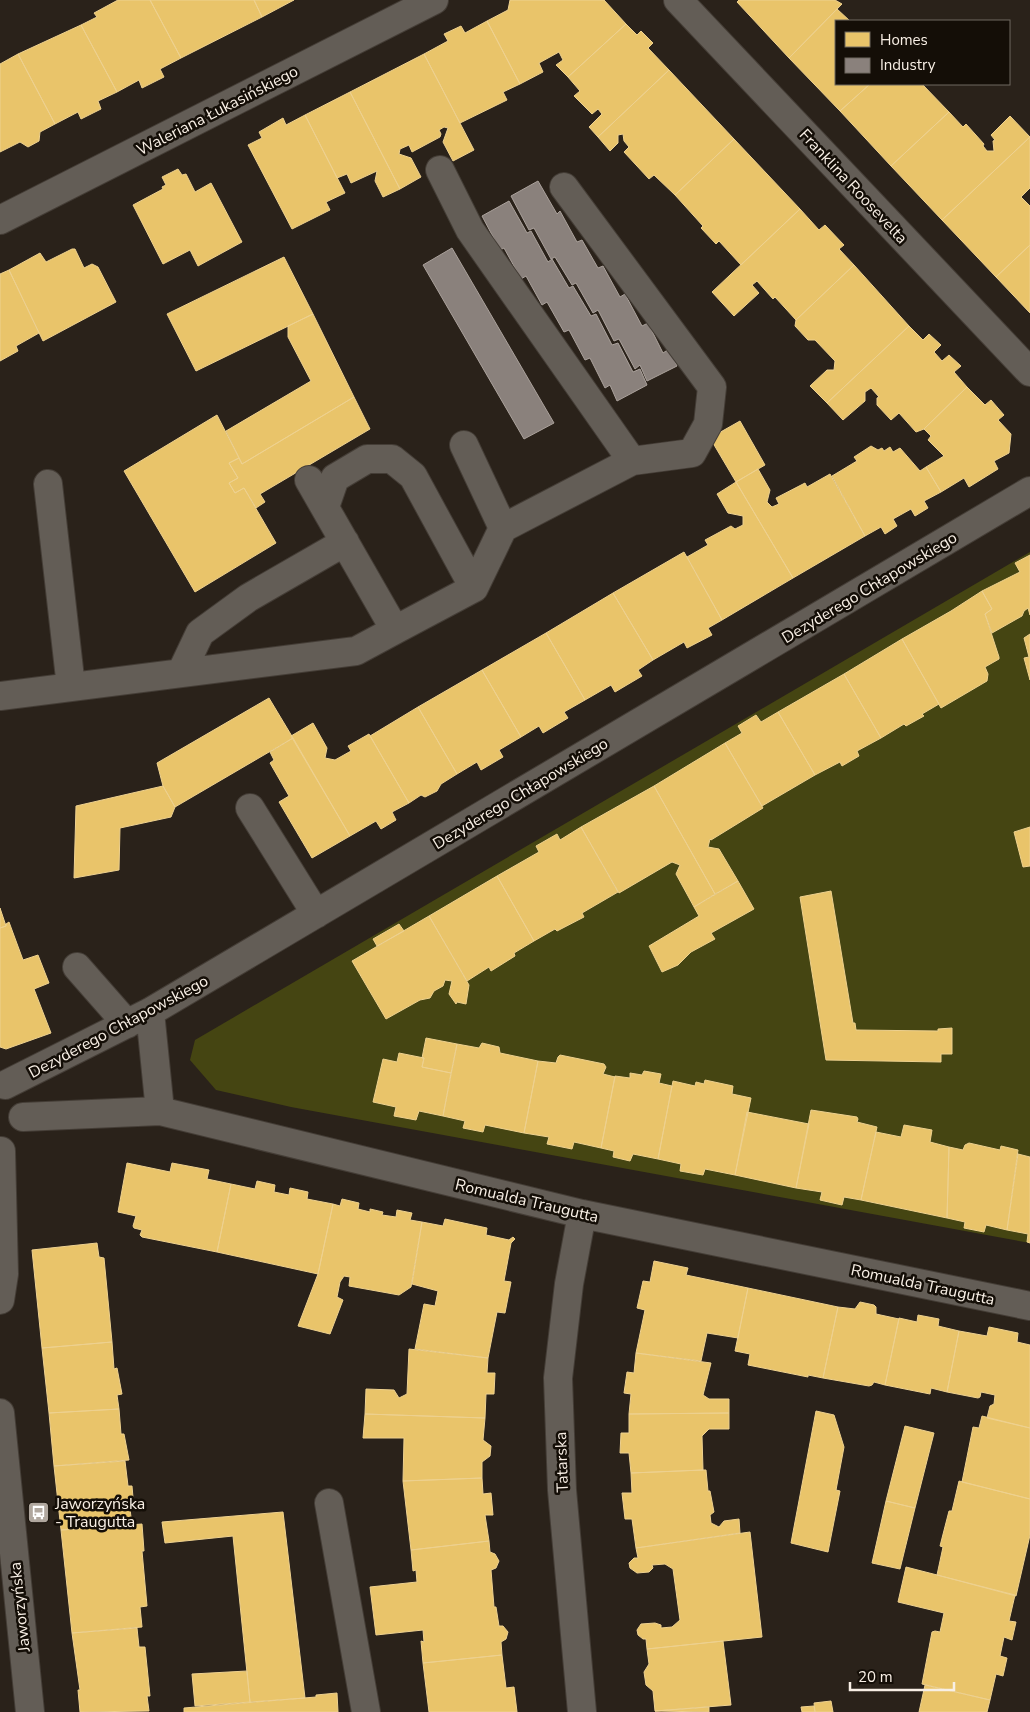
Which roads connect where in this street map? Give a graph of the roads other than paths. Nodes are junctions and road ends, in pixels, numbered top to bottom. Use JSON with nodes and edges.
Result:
{"nodes":[{"id":1,"x":434,"y":0,"type":"edge"},
{"id":2,"x":678,"y":0,"type":"edge"},
{"id":3,"x":440,"y":170,"type":"dead end"},
{"id":4,"x":564,"y":187,"type":"dead end"},
{"id":5,"x":0,"y":220,"type":"edge"},
{"id":6,"x":1030,"y":372,"type":"edge"},
{"id":7,"x":464,"y":445,"type":"dead end"},
{"id":8,"x":632,"y":461,"type":"junction"},
{"id":9,"x":309,"y":480,"type":"dead end"},
{"id":10,"x":48,"y":484,"type":"dead end"},
{"id":11,"x":1030,"y":491,"type":"edge"},
{"id":12,"x":325,"y":507,"type":"junction"},
{"id":13,"x":503,"y":528,"type":"junction"},
{"id":14,"x":345,"y":542,"type":"junction"},
{"id":15,"x":474,"y":588,"type":"junction"},
{"id":16,"x":395,"y":630,"type":"junction"},
{"id":17,"x":181,"y":673,"type":"junction"},
{"id":18,"x":71,"y":687,"type":"junction"},
{"id":19,"x":0,"y":696,"type":"edge"},
{"id":20,"x":250,"y":808,"type":"dead end"},
{"id":21,"x":316,"y":914,"type":"junction"},
{"id":22,"x":77,"y":967,"type":"dead end"},
{"id":23,"x":139,"y":1018,"type":"junction"},
{"id":24,"x":3,"y":1084,"type":"edge"},
{"id":25,"x":160,"y":1112,"type":"junction"},
{"id":26,"x":23,"y":1117,"type":"junction"},
{"id":27,"x":0,"y":1151,"type":"edge"},
{"id":28,"x":582,"y":1214,"type":"junction"},
{"id":29,"x":0,"y":1300,"type":"edge"},
{"id":30,"x":1030,"y":1306,"type":"edge"},
{"id":31,"x":0,"y":1413,"type":"edge"},
{"id":32,"x":329,"y":1503,"type":"dead end"},
{"id":33,"x":30,"y":1712,"type":"edge"},
{"id":34,"x":366,"y":1712,"type":"edge"},
{"id":35,"x":582,"y":1712,"type":"edge"}],
"edges":[{"from":1,"to":5,"type":"street","name":"Waleriana Łukasińskiego"},
{"from":2,"to":6,"type":"street","name":"Franklina Roosevelta"},
{"from":3,"to":8,"type":"street"},
{"from":4,"to":8,"type":"street"},
{"from":7,"to":13,"type":"street"},
{"from":8,"to":13,"type":"street"},
{"from":9,"to":12,"type":"street"},
{"from":10,"to":18,"type":"street"},
{"from":11,"to":21,"type":"street","name":"Dezyderego Chłapowskiego"},
{"from":12,"to":14,"type":"street"},
{"from":12,"to":15,"type":"street"},
{"from":13,"to":15,"type":"street"},
{"from":14,"to":16,"type":"street"},
{"from":14,"to":17,"type":"street"},
{"from":15,"to":16,"type":"street"},
{"from":16,"to":17,"type":"street"},
{"from":17,"to":18,"type":"street"},
{"from":18,"to":19,"type":"street"},
{"from":20,"to":21,"type":"street"},
{"from":21,"to":23,"type":"street","name":"Dezyderego Chłapowskiego"},
{"from":22,"to":23,"type":"street"},
{"from":23,"to":24,"type":"street","name":"Dezyderego Chłapowskiego"},
{"from":23,"to":25,"type":"street"},
{"from":24,"to":26,"type":"street"},
{"from":25,"to":26,"type":"street","name":"Romualda Traugutta"},
{"from":25,"to":28,"type":"street","name":"Romualda Traugutta"},
{"from":26,"to":27,"type":"street"},
{"from":27,"to":29,"type":"street"},
{"from":28,"to":30,"type":"street","name":"Romualda Traugutta"},
{"from":28,"to":35,"type":"street","name":"Tatarska"},
{"from":31,"to":33,"type":"street","name":"Jaworzyńska"},
{"from":32,"to":34,"type":"street"}]}
